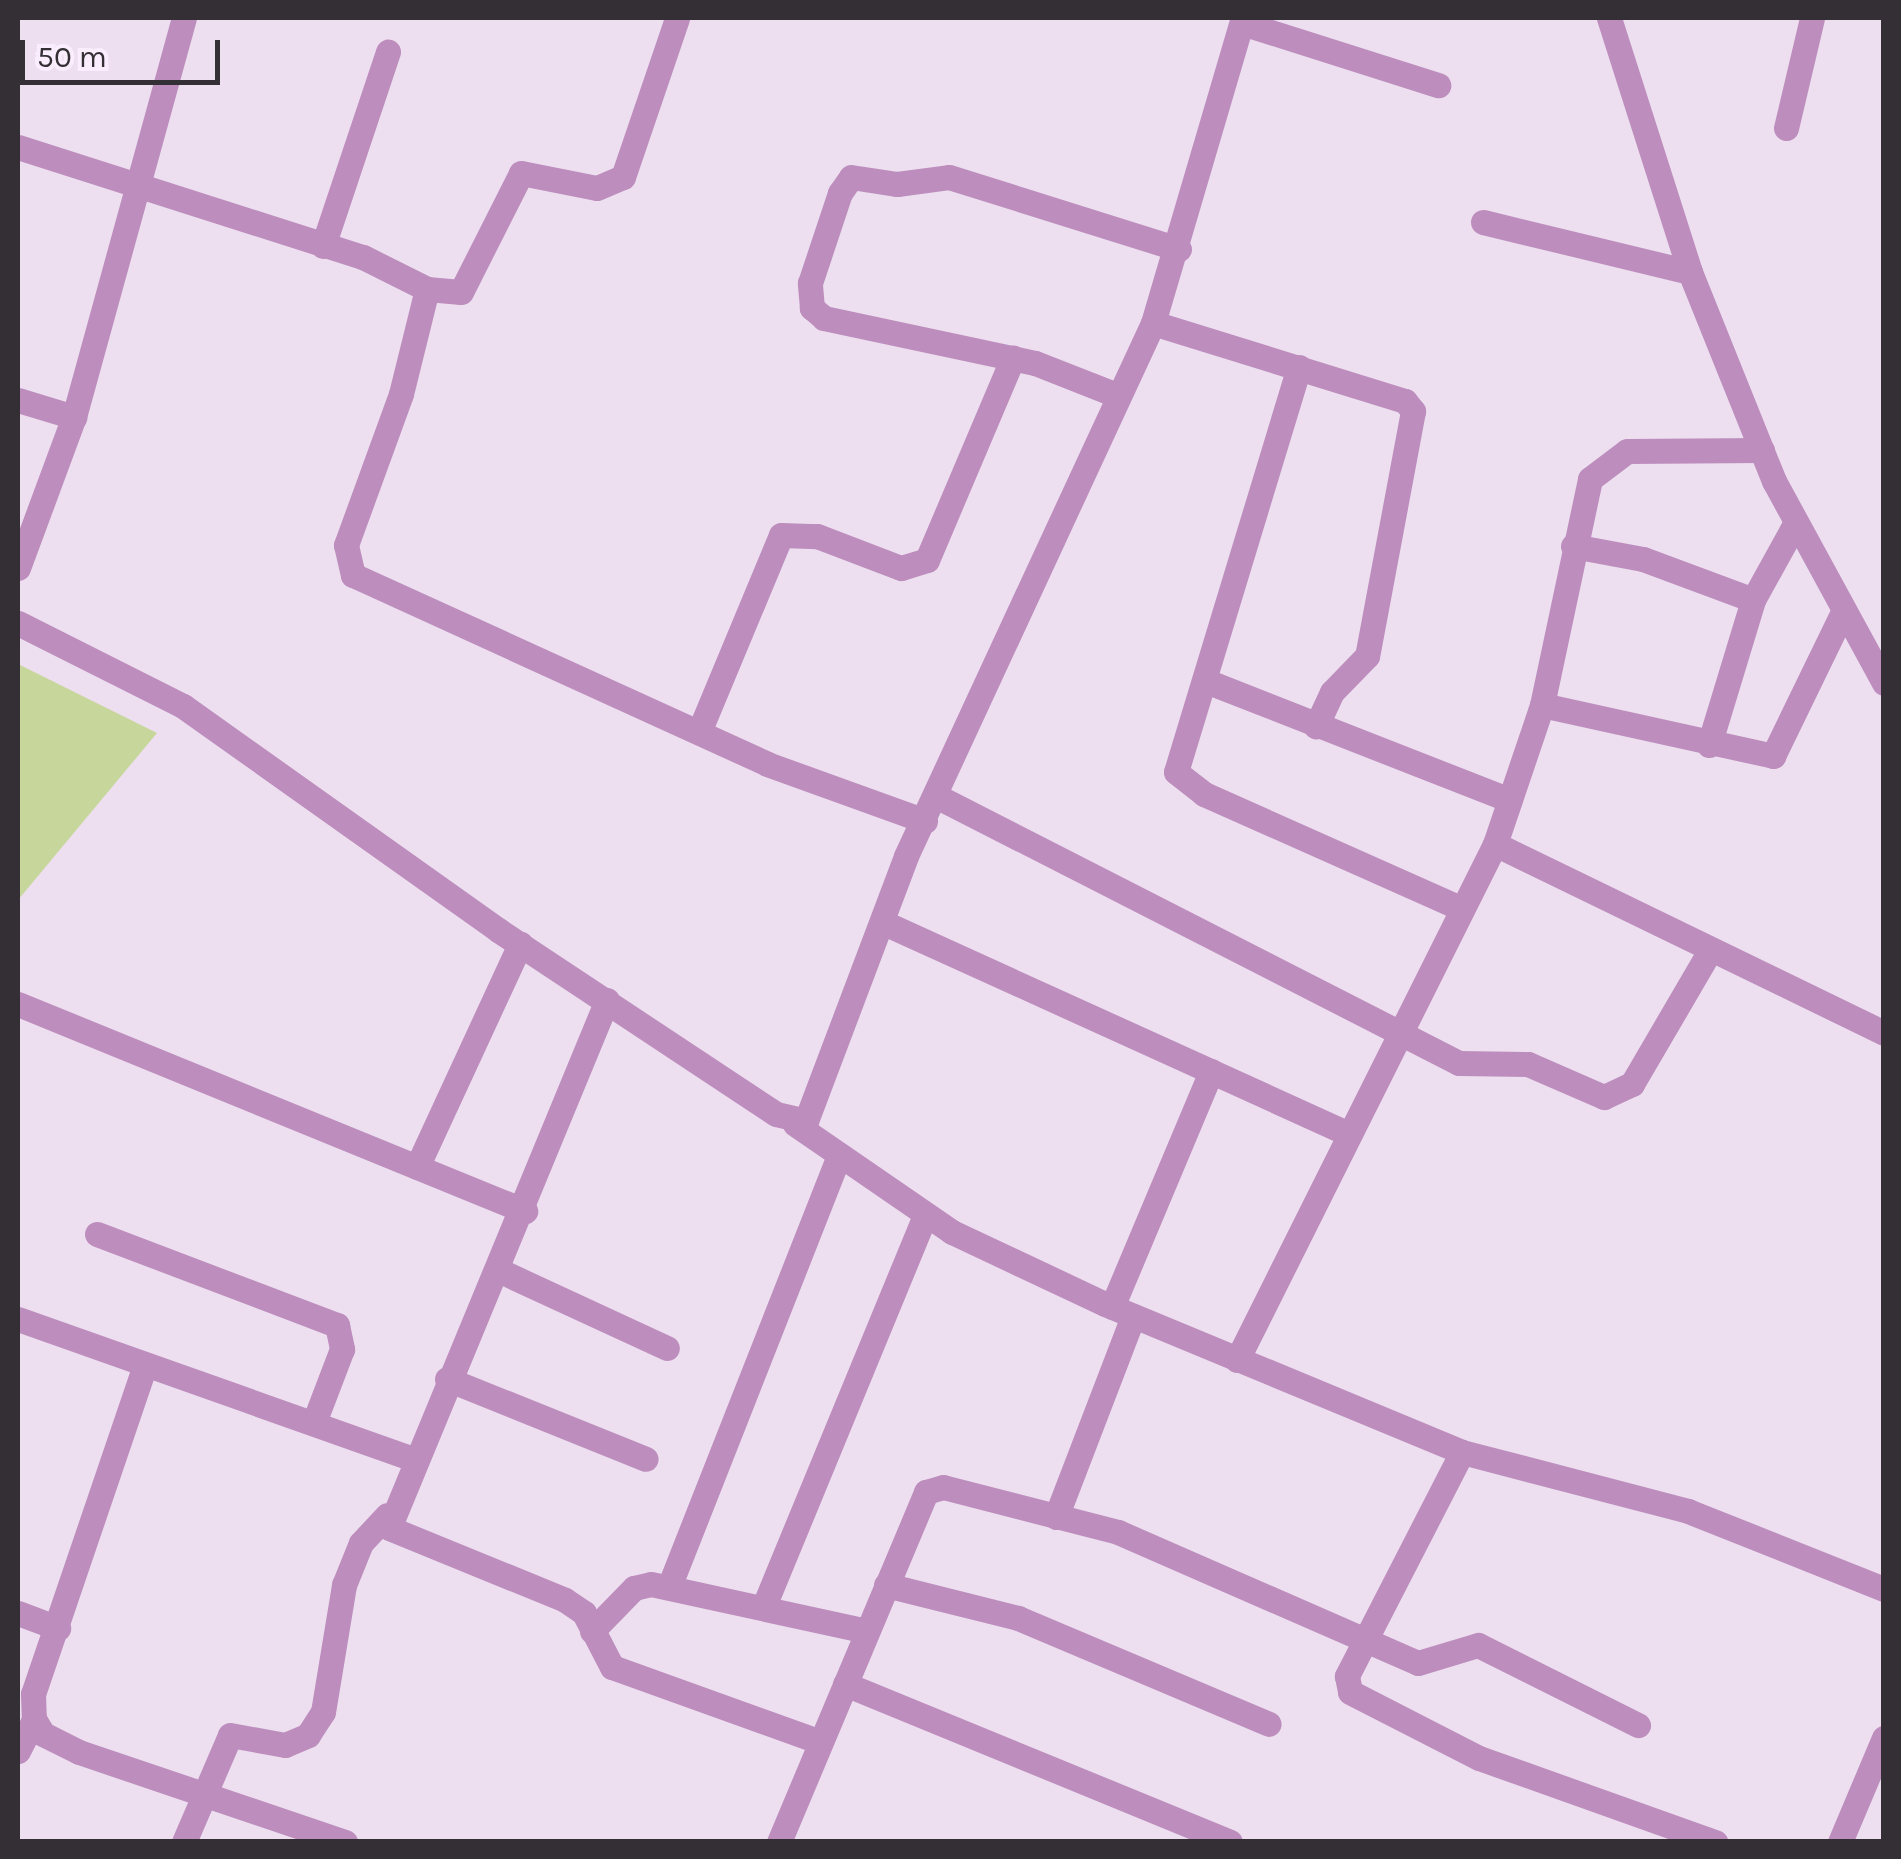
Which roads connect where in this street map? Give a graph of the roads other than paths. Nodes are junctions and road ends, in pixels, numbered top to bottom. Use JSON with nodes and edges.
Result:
{"nodes":[{"id":1,"x":184,"y":18,"type":"edge"},
{"id":2,"x":677,"y":18,"type":"edge"},
{"id":3,"x":1610,"y":18,"type":"edge"},
{"id":4,"x":1812,"y":18,"type":"edge"},
{"id":5,"x":1242,"y":20,"type":"edge"},
{"id":6,"x":388,"y":52,"type":"dead end"},
{"id":7,"x":1438,"y":85,"type":"dead end"},
{"id":8,"x":1786,"y":128,"type":"dead end"},
{"id":9,"x":18,"y":147,"type":"edge"},
{"id":10,"x":142,"y":188,"type":"junction"},
{"id":11,"x":1483,"y":222,"type":"dead end"},
{"id":12,"x":323,"y":246,"type":"junction"},
{"id":13,"x":1179,"y":249,"type":"junction"},
{"id":14,"x":1690,"y":272,"type":"junction"},
{"id":15,"x":427,"y":289,"type":"junction"},
{"id":16,"x":1154,"y":323,"type":"junction"},
{"id":17,"x":1013,"y":357,"type":"junction"},
{"id":18,"x":1299,"y":366,"type":"junction"},
{"id":19,"x":1114,"y":394,"type":"junction"},
{"id":20,"x":18,"y":400,"type":"edge"},
{"id":21,"x":74,"y":417,"type":"junction"},
{"id":22,"x":1762,"y":450,"type":"junction"},
{"id":23,"x":1795,"y":524,"type":"junction"},
{"id":24,"x":1573,"y":546,"type":"junction"},
{"id":25,"x":18,"y":568,"type":"edge"},
{"id":26,"x":1753,"y":600,"type":"junction"},
{"id":27,"x":1841,"y":616,"type":"junction"},
{"id":28,"x":18,"y":623,"type":"edge"},
{"id":29,"x":1881,"y":666,"type":"edge"},
{"id":30,"x":1206,"y":681,"type":"junction"},
{"id":31,"x":1542,"y":705,"type":"junction"},
{"id":32,"x":1316,"y":726,"type":"junction"},
{"id":33,"x":699,"y":732,"type":"junction"},
{"id":34,"x":1708,"y":745,"type":"junction"},
{"id":35,"x":938,"y":797,"type":"junction"},
{"id":36,"x":1510,"y":800,"type":"junction"},
{"id":37,"x":925,"y":821,"type":"junction"},
{"id":38,"x":1495,"y":844,"type":"junction"},
{"id":39,"x":1462,"y":909,"type":"junction"},
{"id":40,"x":882,"y":922,"type":"junction"},
{"id":41,"x":520,"y":944,"type":"junction"},
{"id":42,"x":1711,"y":949,"type":"junction"},
{"id":43,"x":606,"y":1000,"type":"junction"},
{"id":44,"x":18,"y":1004,"type":"edge"},
{"id":45,"x":1400,"y":1032,"type":"junction"},
{"id":46,"x":1884,"y":1033,"type":"edge"},
{"id":47,"x":1210,"y":1071,"type":"junction"},
{"id":48,"x":796,"y":1124,"type":"junction"},
{"id":49,"x":1349,"y":1134,"type":"junction"},
{"id":50,"x":839,"y":1155,"type":"junction"},
{"id":51,"x":417,"y":1167,"type":"junction"},
{"id":52,"x":525,"y":1211,"type":"junction"},
{"id":53,"x":925,"y":1216,"type":"junction"},
{"id":54,"x":97,"y":1234,"type":"dead end"},
{"id":55,"x":498,"y":1270,"type":"junction"},
{"id":56,"x":1123,"y":1312,"type":"junction"},
{"id":57,"x":18,"y":1319,"type":"edge"},
{"id":58,"x":667,"y":1348,"type":"dead end"},
{"id":59,"x":1237,"y":1360,"type":"junction"},
{"id":60,"x":144,"y":1368,"type":"junction"},
{"id":61,"x":447,"y":1380,"type":"junction"},
{"id":62,"x":316,"y":1417,"type":"junction"},
{"id":63,"x":1462,"y":1452,"type":"junction"},
{"id":64,"x":411,"y":1458,"type":"junction"},
{"id":65,"x":646,"y":1459,"type":"dead end"},
{"id":66,"x":387,"y":1516,"type":"junction"},
{"id":67,"x":1056,"y":1517,"type":"junction"},
{"id":68,"x":886,"y":1585,"type":"junction"},
{"id":69,"x":669,"y":1588,"type":"junction"},
{"id":70,"x":1884,"y":1589,"type":"edge"},
{"id":71,"x":764,"y":1606,"type":"junction"},
{"id":72,"x":18,"y":1613,"type":"edge"},
{"id":73,"x":58,"y":1628,"type":"junction"},
{"id":74,"x":592,"y":1630,"type":"junction"},
{"id":75,"x":867,"y":1631,"type":"junction"},
{"id":76,"x":1370,"y":1643,"type":"junction"},
{"id":77,"x":844,"y":1684,"type":"junction"},
{"id":78,"x":34,"y":1719,"type":"junction"},
{"id":79,"x":1270,"y":1724,"type":"dead end"},
{"id":80,"x":1638,"y":1725,"type":"dead end"},
{"id":81,"x":1884,"y":1738,"type":"edge"},
{"id":82,"x":820,"y":1742,"type":"junction"},
{"id":83,"x":18,"y":1752,"type":"edge"},
{"id":84,"x":205,"y":1789,"type":"junction"},
{"id":85,"x":184,"y":1842,"type":"edge"},
{"id":86,"x":344,"y":1842,"type":"edge"},
{"id":87,"x":779,"y":1842,"type":"edge"},
{"id":88,"x":1230,"y":1842,"type":"edge"},
{"id":89,"x":1715,"y":1842,"type":"edge"},
{"id":90,"x":1840,"y":1842,"type":"edge"}],
"edges":[{"from":1,"to":10,"type":"street"},
{"from":2,"to":15,"type":"street"},
{"from":3,"to":14,"type":"street"},
{"from":4,"to":8,"type":"street"},
{"from":5,"to":7,"type":"street"},
{"from":5,"to":13,"type":"street"},
{"from":6,"to":12,"type":"street"},
{"from":9,"to":10,"type":"street"},
{"from":10,"to":12,"type":"street"},
{"from":10,"to":21,"type":"street"},
{"from":11,"to":14,"type":"street"},
{"from":12,"to":15,"type":"street"},
{"from":13,"to":16,"type":"street"},
{"from":13,"to":17,"type":"street"},
{"from":14,"to":22,"type":"street"},
{"from":15,"to":33,"type":"street"},
{"from":16,"to":18,"type":"street"},
{"from":16,"to":19,"type":"street"},
{"from":17,"to":19,"type":"street"},
{"from":17,"to":33,"type":"street"},
{"from":18,"to":30,"type":"street"},
{"from":18,"to":32,"type":"street"},
{"from":19,"to":35,"type":"street"},
{"from":20,"to":21,"type":"street"},
{"from":21,"to":25,"type":"street"},
{"from":22,"to":23,"type":"street"},
{"from":22,"to":24,"type":"street"},
{"from":23,"to":26,"type":"street"},
{"from":23,"to":27,"type":"street"},
{"from":24,"to":26,"type":"street"},
{"from":24,"to":31,"type":"street"},
{"from":26,"to":34,"type":"street"},
{"from":27,"to":29,"type":"street"},
{"from":27,"to":34,"type":"street"},
{"from":28,"to":41,"type":"street"},
{"from":30,"to":32,"type":"street"},
{"from":30,"to":39,"type":"street"},
{"from":31,"to":34,"type":"street"},
{"from":31,"to":36,"type":"street"},
{"from":32,"to":36,"type":"street"},
{"from":33,"to":37,"type":"street"},
{"from":35,"to":37,"type":"street"},
{"from":35,"to":45,"type":"street"},
{"from":36,"to":38,"type":"street"},
{"from":37,"to":40,"type":"street"},
{"from":38,"to":39,"type":"street"},
{"from":38,"to":42,"type":"street"},
{"from":39,"to":45,"type":"street"},
{"from":40,"to":47,"type":"street"},
{"from":40,"to":48,"type":"street"},
{"from":41,"to":43,"type":"street"},
{"from":41,"to":51,"type":"street"},
{"from":42,"to":45,"type":"street"},
{"from":42,"to":46,"type":"street"},
{"from":43,"to":48,"type":"street"},
{"from":43,"to":52,"type":"street"},
{"from":44,"to":51,"type":"street"},
{"from":45,"to":49,"type":"street"},
{"from":47,"to":49,"type":"street"},
{"from":47,"to":56,"type":"street"},
{"from":48,"to":50,"type":"street"},
{"from":49,"to":59,"type":"street"},
{"from":50,"to":53,"type":"street"},
{"from":50,"to":69,"type":"street"},
{"from":51,"to":52,"type":"street"},
{"from":52,"to":55,"type":"street"},
{"from":53,"to":56,"type":"street"},
{"from":53,"to":71,"type":"street"},
{"from":54,"to":62,"type":"street"},
{"from":55,"to":58,"type":"street"},
{"from":55,"to":61,"type":"street"},
{"from":56,"to":59,"type":"street"},
{"from":56,"to":67,"type":"street"},
{"from":57,"to":60,"type":"street"},
{"from":59,"to":63,"type":"street"},
{"from":60,"to":62,"type":"street"},
{"from":60,"to":73,"type":"street"},
{"from":61,"to":64,"type":"street"},
{"from":61,"to":65,"type":"street"},
{"from":62,"to":64,"type":"street"},
{"from":63,"to":70,"type":"street"},
{"from":63,"to":76,"type":"street"},
{"from":64,"to":66,"type":"street"},
{"from":66,"to":74,"type":"street"},
{"from":66,"to":84,"type":"street"},
{"from":67,"to":68,"type":"street"},
{"from":67,"to":76,"type":"street"},
{"from":68,"to":75,"type":"street"},
{"from":68,"to":79,"type":"street"},
{"from":69,"to":71,"type":"street"},
{"from":69,"to":74,"type":"street"},
{"from":71,"to":75,"type":"street"},
{"from":72,"to":73,"type":"street"},
{"from":73,"to":78,"type":"street"},
{"from":74,"to":82,"type":"street"},
{"from":75,"to":77,"type":"street"},
{"from":76,"to":80,"type":"street"},
{"from":76,"to":89,"type":"street"},
{"from":77,"to":82,"type":"street"},
{"from":77,"to":88,"type":"street"},
{"from":78,"to":83,"type":"street"},
{"from":78,"to":84,"type":"street"},
{"from":81,"to":90,"type":"street"},
{"from":82,"to":87,"type":"street"},
{"from":84,"to":85,"type":"street"},
{"from":84,"to":86,"type":"street"}]}
